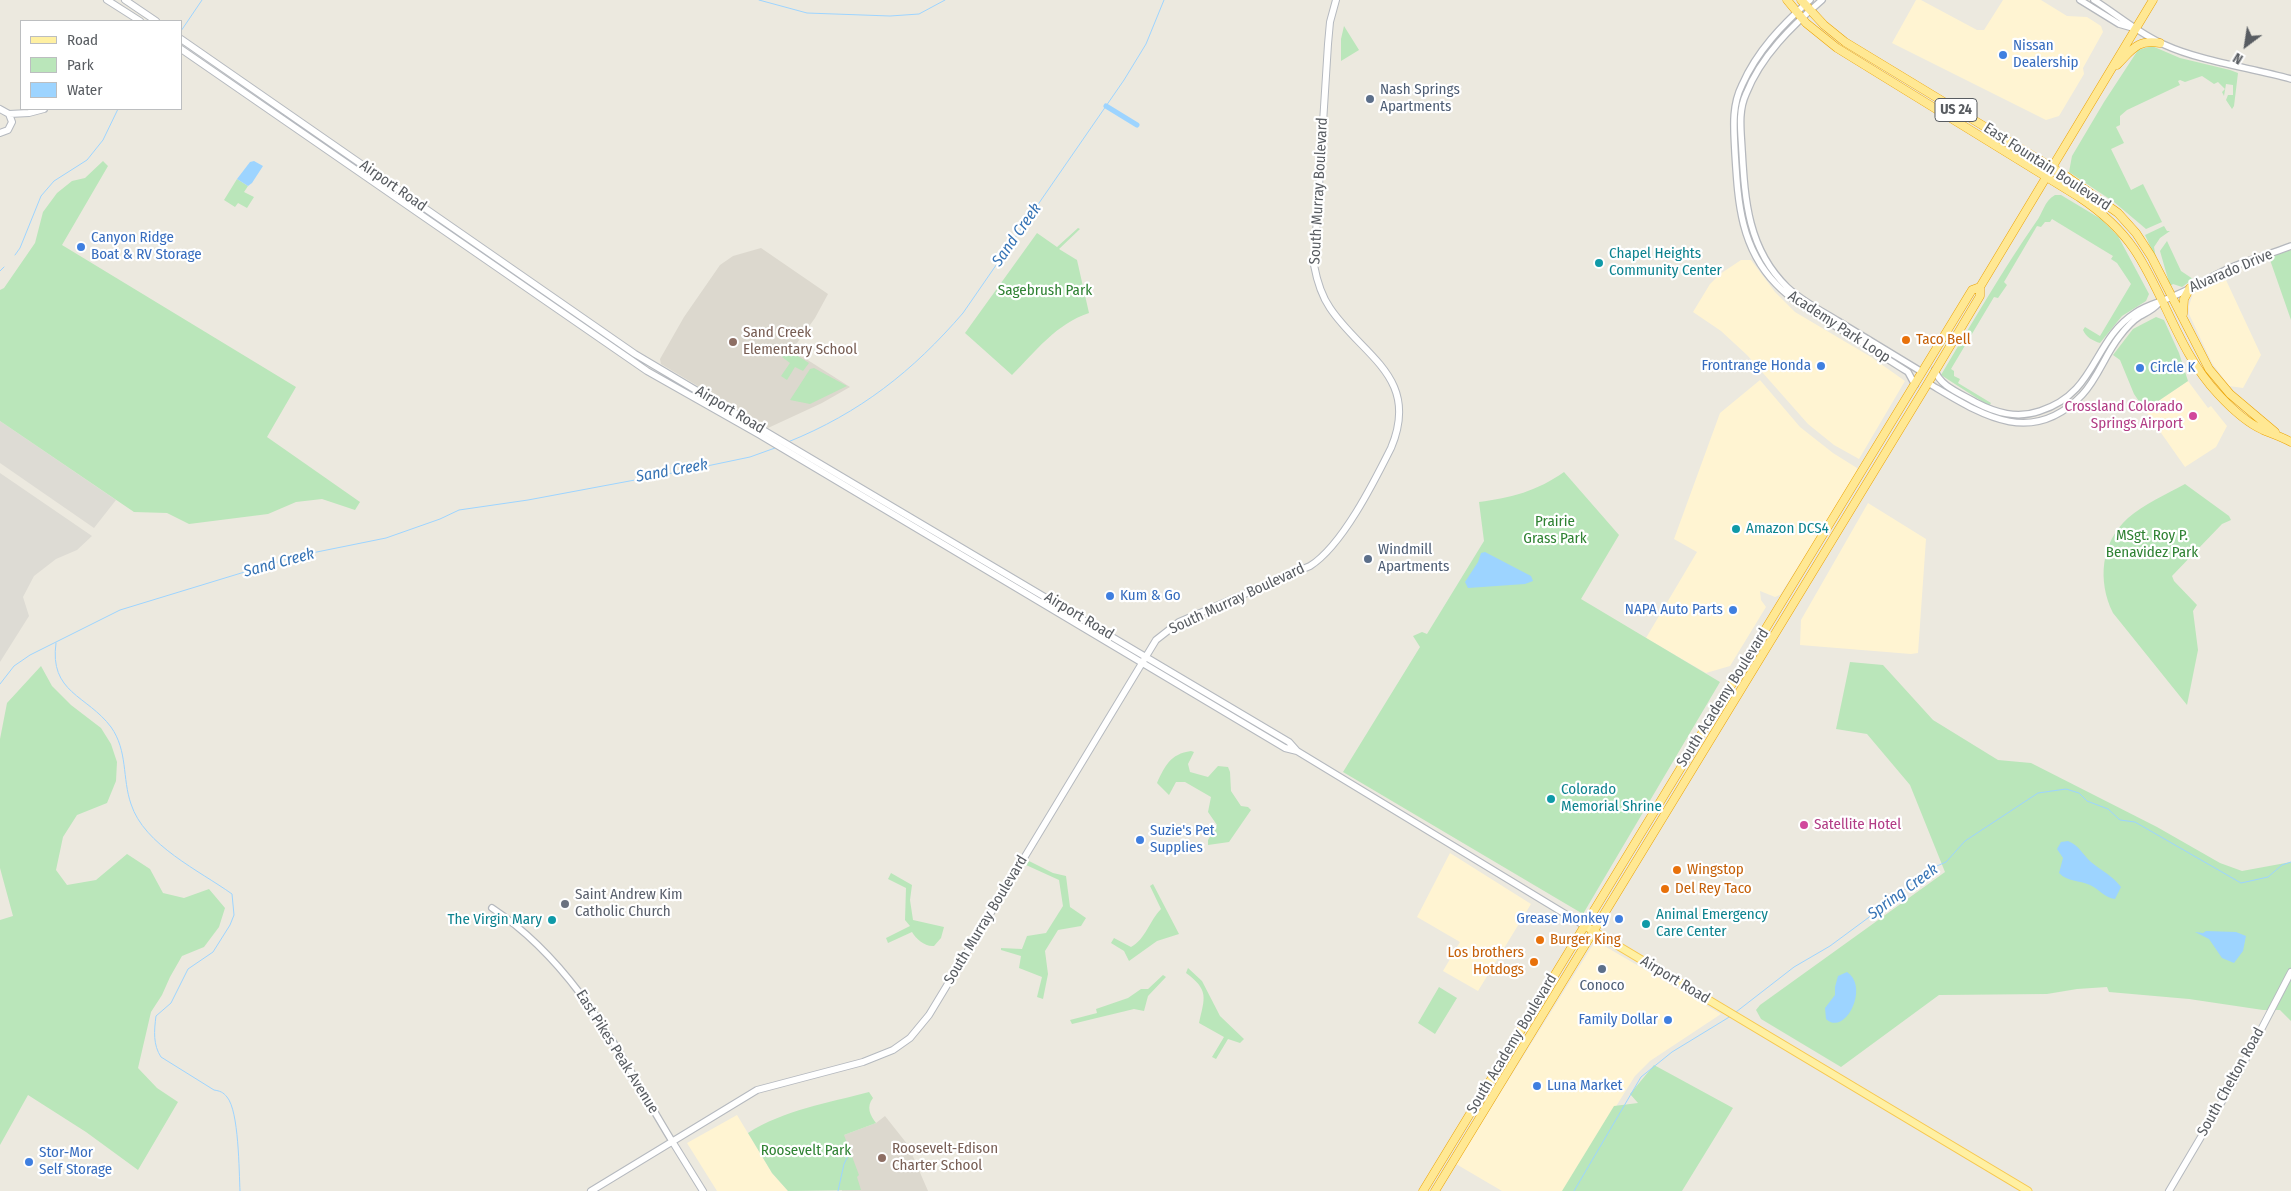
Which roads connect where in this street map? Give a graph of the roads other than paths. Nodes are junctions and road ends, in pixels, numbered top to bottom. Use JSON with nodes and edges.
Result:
{"nodes":[{"id":1,"x":107,"y":0,"type":"edge"},
{"id":2,"x":125,"y":0,"type":"edge"},
{"id":3,"x":1336,"y":0,"type":"edge"},
{"id":4,"x":1787,"y":0,"type":"edge"},
{"id":5,"x":1822,"y":0,"type":"edge"},
{"id":6,"x":2080,"y":0,"type":"edge"},
{"id":7,"x":2094,"y":0,"type":"edge"},
{"id":8,"x":2153,"y":0,"type":"edge"},
{"id":9,"x":1807,"y":4,"type":"edge"},
{"id":10,"x":1799,"y":15,"type":"junction"},
{"id":11,"x":138,"y":20,"type":"edge"},
{"id":12,"x":155,"y":20,"type":"edge"},
{"id":13,"x":2135,"y":29,"type":"junction"},
{"id":14,"x":182,"y":40,"type":"edge"},
{"id":15,"x":2160,"y":43,"type":"junction"},
{"id":16,"x":182,"y":50,"type":"edge"},
{"id":17,"x":2106,"y":78,"type":"junction"},
{"id":18,"x":2291,"y":79,"type":"edge"},
{"id":19,"x":0,"y":109,"type":"edge"},
{"id":20,"x":40,"y":110,"type":"edge"},
{"id":21,"x":30,"y":113,"type":"junction"},
{"id":22,"x":9,"y":114,"type":"junction"},
{"id":23,"x":12,"y":124,"type":"junction"},
{"id":24,"x":0,"y":133,"type":"edge"},
{"id":25,"x":2052,"y":168,"type":"junction"},
{"id":26,"x":2046,"y":177,"type":"junction"},
{"id":27,"x":2291,"y":246,"type":"edge"},
{"id":28,"x":1980,"y":287,"type":"junction"},
{"id":29,"x":2190,"y":288,"type":"junction"},
{"id":30,"x":2172,"y":297,"type":"junction"},
{"id":31,"x":2160,"y":302,"type":"junction"},
{"id":32,"x":1955,"y":317,"type":"junction"},
{"id":33,"x":2183,"y":318,"type":"junction"},
{"id":34,"x":1935,"y":370,"type":"junction"},
{"id":35,"x":1922,"y":372,"type":"junction"},
{"id":36,"x":1928,"y":383,"type":"junction"},
{"id":37,"x":1915,"y":385,"type":"junction"},
{"id":38,"x":761,"y":432,"type":"junction"},
{"id":39,"x":2276,"y":434,"type":"junction"},
{"id":40,"x":2291,"y":442,"type":"edge"},
{"id":41,"x":802,"y":457,"type":"junction"},
{"id":42,"x":1880,"y":462,"type":"junction"},
{"id":43,"x":1145,"y":656,"type":"junction"},
{"id":44,"x":1141,"y":663,"type":"junction"},
{"id":45,"x":1297,"y":751,"type":"junction"},
{"id":46,"x":492,"y":908,"type":"dead end"},
{"id":47,"x":1585,"y":926,"type":"junction"},
{"id":48,"x":1593,"y":931,"type":"junction"},
{"id":49,"x":2291,"y":972,"type":"edge"},
{"id":50,"x":672,"y":1141,"type":"junction"},
{"id":51,"x":591,"y":1191,"type":"edge"},
{"id":52,"x":703,"y":1191,"type":"edge"},
{"id":53,"x":1423,"y":1191,"type":"edge"},
{"id":54,"x":1435,"y":1191,"type":"edge"},
{"id":55,"x":2028,"y":1191,"type":"edge"},
{"id":56,"x":2169,"y":1191,"type":"edge"}],
"edges":[{"from":1,"to":11,"type":"main road"},
{"from":2,"to":12,"type":"main road"},
{"from":3,"to":43,"type":"main road","name":"South Murray Boulevard"},
{"from":4,"to":10,"type":"highway","name":"East Fountain Boulevard","number":"US 24"},
{"from":5,"to":9,"type":"street","name":"Academy Park Loop"},
{"from":6,"to":13,"type":"street"},
{"from":7,"to":13,"type":"street"},
{"from":8,"to":13,"type":"highway","name":"South Academy Boulevard"},
{"from":9,"to":10,"type":"street","name":"Academy Park Loop"},
{"from":9,"to":25,"type":"highway","name":"East Fountain Boulevard","number":"US 24"},
{"from":10,"to":26,"type":"highway","name":"East Fountain Boulevard","number":"US 24"},
{"from":10,"to":35,"type":"street","name":"Academy Park Loop"},
{"from":10,"to":37,"type":"street","name":"Academy Park Loop"},
{"from":13,"to":15,"type":"street"},
{"from":13,"to":17,"type":"highway","name":"South Academy Boulevard"},
{"from":14,"to":38,"type":"main road","name":"Airport Road"},
{"from":15,"to":17,"type":"highway"},
{"from":15,"to":18,"type":"street"},
{"from":16,"to":38,"type":"main road","name":"Airport Road"},
{"from":17,"to":25,"type":"highway","name":"South Academy Boulevard"},
{"from":19,"to":22,"type":"main road"},
{"from":20,"to":21,"type":"main road"},
{"from":21,"to":22,"type":"main road"},
{"from":21,"to":23,"type":"main road"},
{"from":22,"to":23,"type":"main road"},
{"from":23,"to":24,"type":"main road"},
{"from":25,"to":26,"type":"highway","name":"South Academy Boulevard"},
{"from":25,"to":30,"type":"highway","name":"East Fountain Boulevard","number":"US 24"},
{"from":26,"to":28,"type":"highway","name":"South Academy Boulevard"},
{"from":26,"to":31,"type":"highway","name":"East Fountain Boulevard","number":"US 24"},
{"from":27,"to":29,"type":"street","name":"Alvarado Drive"},
{"from":28,"to":32,"type":"highway","name":"South Academy Boulevard"},
{"from":28,"to":34,"type":"highway","name":"South Academy Boulevard"},
{"from":29,"to":30,"type":"street","name":"Alvarado Drive"},
{"from":29,"to":33,"type":"highway"},
{"from":30,"to":31,"type":"street"},
{"from":30,"to":33,"type":"highway","name":"East Fountain Boulevard","number":"US 24"},
{"from":31,"to":34,"type":"street"},
{"from":31,"to":36,"type":"street"},
{"from":31,"to":39,"type":"highway","name":"East Fountain Boulevard","number":"US 24"},
{"from":32,"to":35,"type":"highway","name":"South Academy Boulevard"},
{"from":32,"to":36,"type":"highway"},
{"from":33,"to":39,"type":"highway","name":"East Fountain Boulevard","number":"US 24"},
{"from":34,"to":36,"type":"highway","name":"South Academy Boulevard"},
{"from":35,"to":37,"type":"highway","name":"South Academy Boulevard"},
{"from":35,"to":42,"type":"highway"},
{"from":36,"to":42,"type":"highway","name":"South Academy Boulevard"},
{"from":37,"to":47,"type":"highway","name":"South Academy Boulevard"},
{"from":38,"to":41,"type":"main road","name":"Airport Road"},
{"from":39,"to":40,"type":"highway","name":"East Fountain Boulevard","number":"US 24"},
{"from":41,"to":43,"type":"main road","name":"Airport Road"},
{"from":41,"to":44,"type":"main road","name":"Airport Road"},
{"from":42,"to":48,"type":"highway","name":"South Academy Boulevard"},
{"from":43,"to":44,"type":"main road","name":"South Murray Boulevard"},
{"from":43,"to":45,"type":"main road","name":"Airport Road"},
{"from":44,"to":45,"type":"main road","name":"Airport Road"},
{"from":44,"to":50,"type":"main road","name":"South Murray Boulevard"},
{"from":45,"to":47,"type":"main road","name":"Airport Road"},
{"from":46,"to":50,"type":"street","name":"East Pikes Peak Avenue"},
{"from":47,"to":48,"type":"main road","name":"Airport Road"},
{"from":47,"to":53,"type":"highway","name":"South Academy Boulevard"},
{"from":48,"to":54,"type":"highway","name":"South Academy Boulevard"},
{"from":48,"to":55,"type":"main road","name":"Airport Road"},
{"from":49,"to":56,"type":"main road","name":"South Chelton Road"},
{"from":50,"to":51,"type":"main road","name":"South Murray Boulevard"},
{"from":50,"to":52,"type":"main road","name":"East Pikes Peak Avenue"}]}
